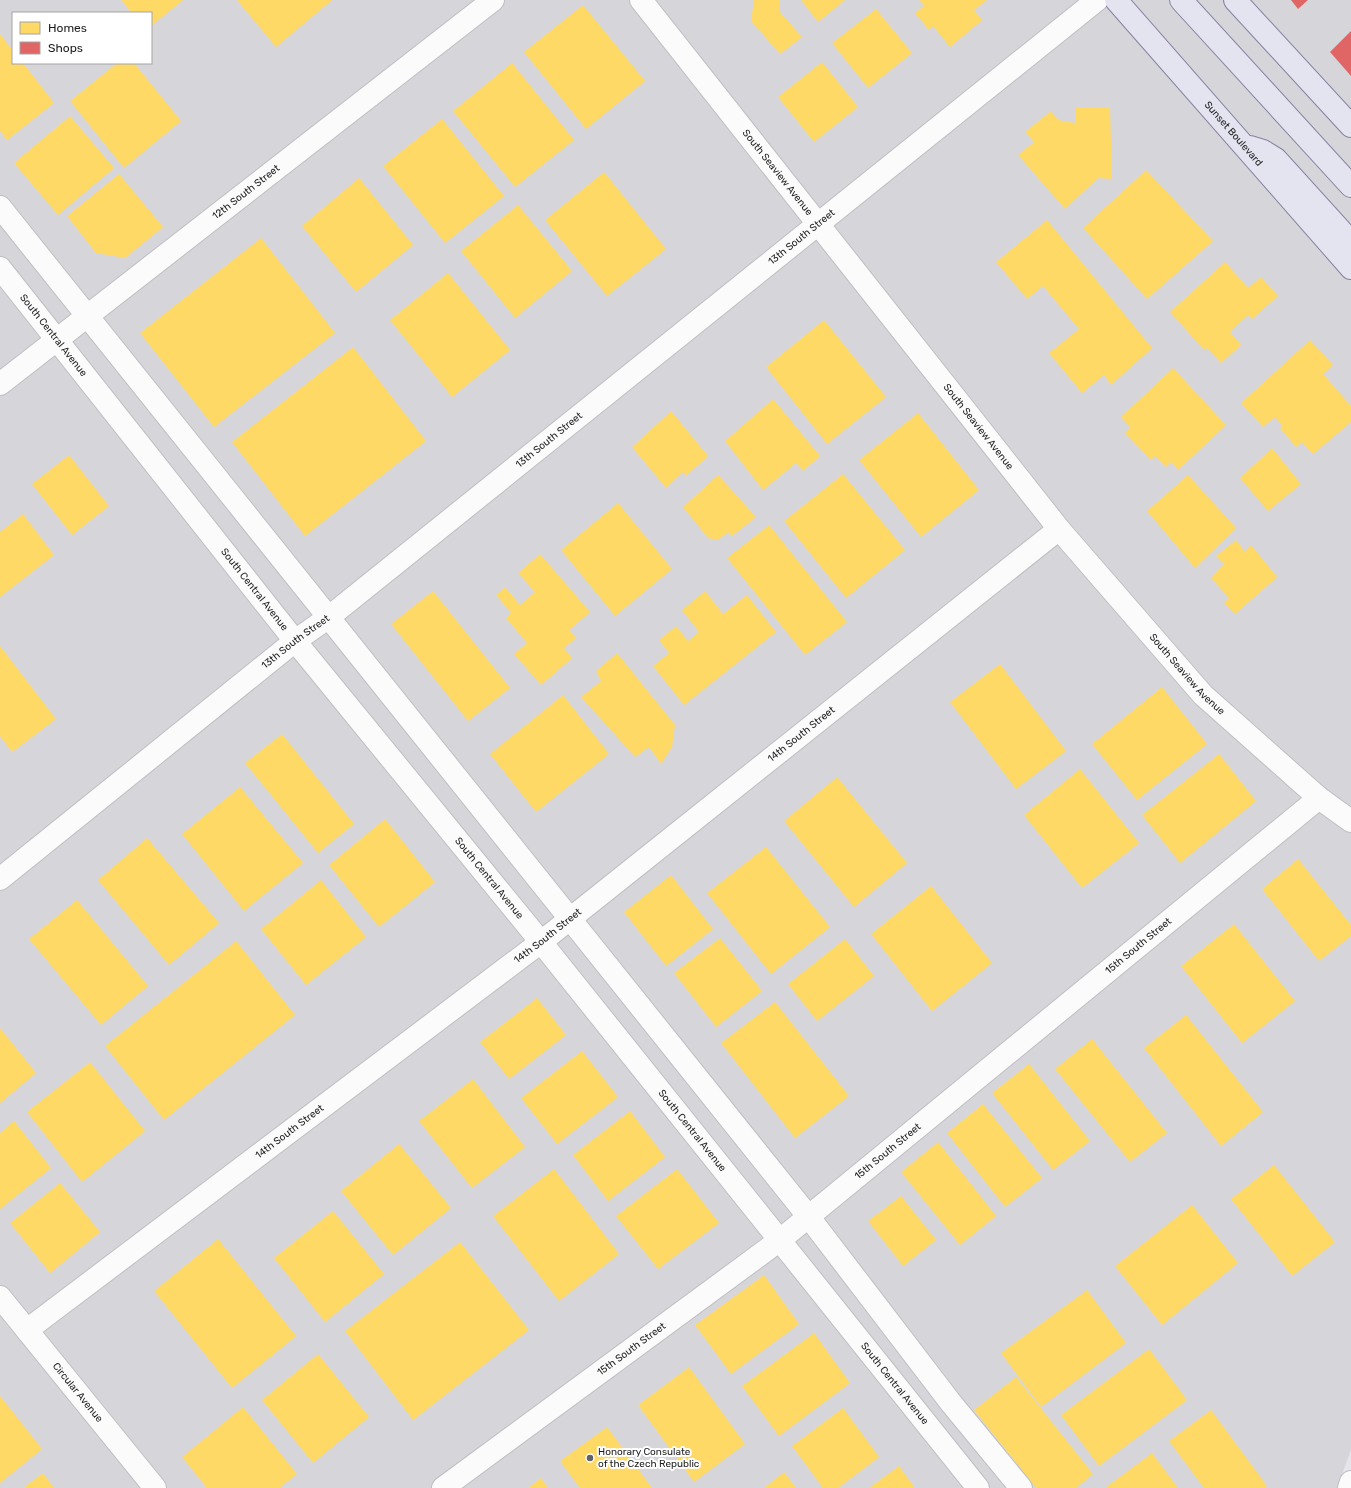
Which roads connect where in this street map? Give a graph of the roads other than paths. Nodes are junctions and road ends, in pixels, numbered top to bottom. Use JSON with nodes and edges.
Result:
{"nodes":[{"id":1,"x":493,"y":0,"type":"edge"},
{"id":2,"x":641,"y":0,"type":"edge"},
{"id":3,"x":1097,"y":0,"type":"edge"},
{"id":4,"x":1116,"y":0,"type":"edge"},
{"id":5,"x":1181,"y":0,"type":"edge"},
{"id":6,"x":1235,"y":0,"type":"edge"},
{"id":7,"x":1351,"y":126,"type":"edge"},
{"id":8,"x":1243,"y":144,"type":"junction"},
{"id":9,"x":1351,"y":186,"type":"edge"},
{"id":10,"x":0,"y":207,"type":"edge"},
{"id":11,"x":818,"y":224,"type":"junction"},
{"id":12,"x":1351,"y":242,"type":"edge"},
{"id":13,"x":0,"y":268,"type":"edge"},
{"id":14,"x":1351,"y":268,"type":"edge"},
{"id":15,"x":88,"y":316,"type":"junction"},
{"id":16,"x":57,"y":339,"type":"junction"},
{"id":17,"x":0,"y":384,"type":"edge"},
{"id":18,"x":1059,"y":529,"type":"junction"},
{"id":19,"x":328,"y":617,"type":"junction"},
{"id":20,"x":295,"y":641,"type":"junction"},
{"id":21,"x":1319,"y":798,"type":"junction"},
{"id":22,"x":1351,"y":821,"type":"edge"},
{"id":23,"x":0,"y":879,"type":"edge"},
{"id":24,"x":569,"y":920,"type":"junction"},
{"id":25,"x":541,"y":942,"type":"junction"},
{"id":26,"x":808,"y":1216,"type":"junction"},
{"id":27,"x":780,"y":1240,"type":"junction"},
{"id":28,"x":0,"y":1297,"type":"edge"},
{"id":29,"x":27,"y":1330,"type":"junction"},
{"id":30,"x":1351,"y":1482,"type":"edge"},
{"id":31,"x":155,"y":1488,"type":"edge"},
{"id":32,"x":443,"y":1488,"type":"edge"},
{"id":33,"x":978,"y":1488,"type":"edge"},
{"id":34,"x":1021,"y":1488,"type":"edge"},
{"id":35,"x":1349,"y":1488,"type":"edge"}],
"edges":[{"from":1,"to":15,"type":"street","name":"12th South Street"},
{"from":2,"to":11,"type":"street","name":"South Seaview Avenue"},
{"from":3,"to":11,"type":"street","name":"13th South Street"},
{"from":4,"to":8,"type":"main road","name":"Sunset Boulevard"},
{"from":5,"to":9,"type":"main road"},
{"from":6,"to":7,"type":"main road"},
{"from":8,"to":12,"type":"main road"},
{"from":8,"to":14,"type":"main road","name":"Sunset Boulevard"},
{"from":10,"to":15,"type":"street"},
{"from":11,"to":18,"type":"street","name":"South Seaview Avenue"},
{"from":11,"to":19,"type":"street","name":"13th South Street"},
{"from":13,"to":16,"type":"street","name":"South Central Avenue"},
{"from":15,"to":16,"type":"street","name":"12th South Street"},
{"from":15,"to":19,"type":"street"},
{"from":16,"to":17,"type":"street","name":"12th South Street"},
{"from":16,"to":20,"type":"street","name":"South Central Avenue"},
{"from":18,"to":21,"type":"street","name":"South Seaview Avenue"},
{"from":18,"to":24,"type":"street","name":"14th South Street"},
{"from":19,"to":20,"type":"street","name":"13th South Street"},
{"from":19,"to":24,"type":"street"},
{"from":20,"to":23,"type":"street","name":"13th South Street"},
{"from":20,"to":25,"type":"street","name":"South Central Avenue"},
{"from":21,"to":22,"type":"street","name":"South Seaview Avenue"},
{"from":21,"to":26,"type":"street","name":"15th South Street"},
{"from":24,"to":25,"type":"street","name":"14th South Street"},
{"from":24,"to":26,"type":"street"},
{"from":25,"to":27,"type":"street","name":"South Central Avenue"},
{"from":25,"to":29,"type":"street","name":"14th South Street"},
{"from":26,"to":27,"type":"street","name":"15th South Street"},
{"from":26,"to":34,"type":"street"},
{"from":27,"to":32,"type":"street","name":"15th South Street"},
{"from":27,"to":33,"type":"street","name":"South Central Avenue"},
{"from":28,"to":29,"type":"street","name":"Circular Avenue"},
{"from":29,"to":31,"type":"street","name":"Circular Avenue"},
{"from":30,"to":35,"type":"street"}]}
